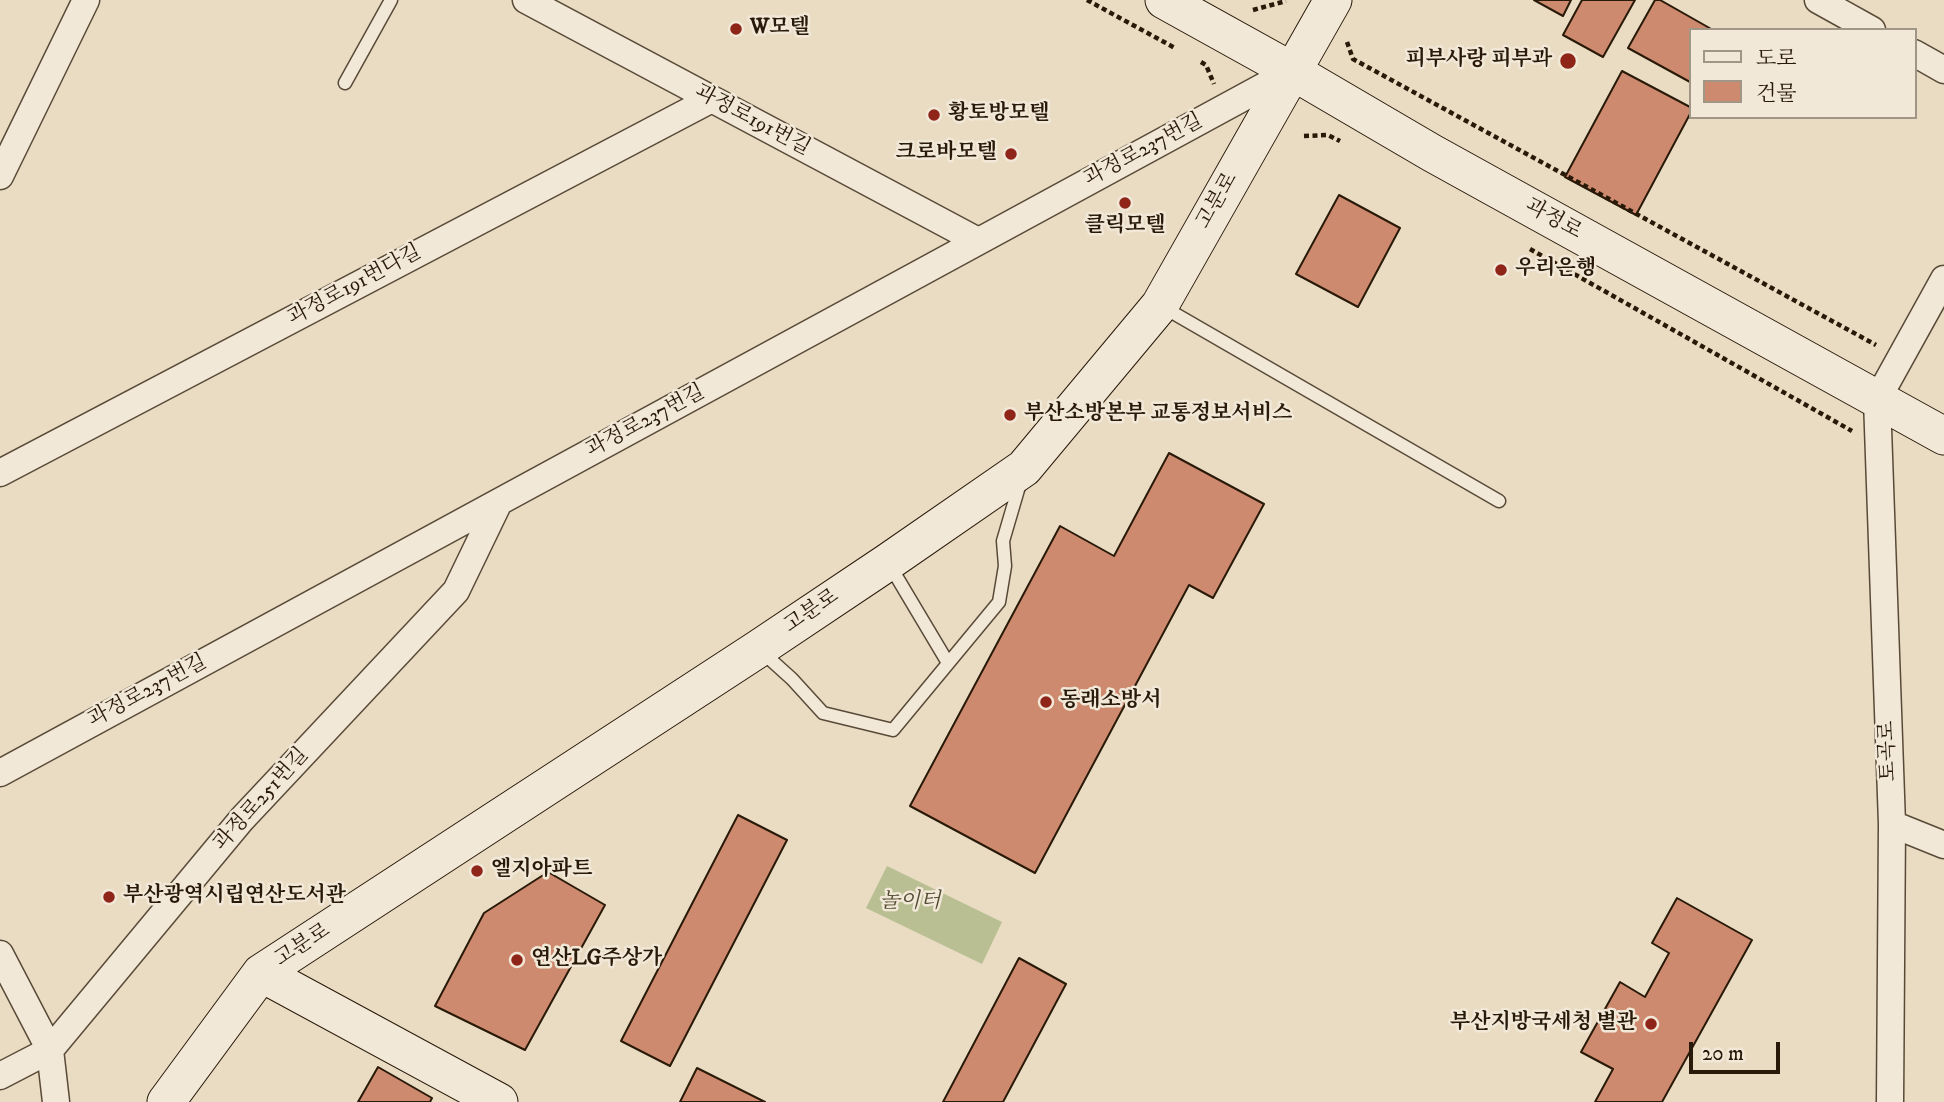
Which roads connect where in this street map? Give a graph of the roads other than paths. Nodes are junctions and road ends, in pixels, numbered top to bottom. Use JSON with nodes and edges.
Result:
{"nodes":[{"id":1,"x":86,"y":0,"type":"edge"},
{"id":2,"x":391,"y":0,"type":"edge"},
{"id":3,"x":526,"y":0,"type":"edge"},
{"id":4,"x":1164,"y":0,"type":"edge"},
{"id":5,"x":1333,"y":0,"type":"edge"},
{"id":6,"x":1818,"y":0,"type":"edge"},
{"id":7,"x":1867,"y":28,"type":"edge"},
{"id":8,"x":1916,"y":55,"type":"edge"},
{"id":9,"x":1944,"y":70,"type":"edge"},
{"id":10,"x":1292,"y":71,"type":"junction"},
{"id":11,"x":345,"y":83,"type":"dead end"},
{"id":12,"x":710,"y":100,"type":"junction"},
{"id":13,"x":0,"y":176,"type":"edge"},
{"id":14,"x":978,"y":242,"type":"junction"},
{"id":15,"x":1944,"y":279,"type":"edge"},
{"id":16,"x":1160,"y":304,"type":"junction"},
{"id":17,"x":1877,"y":400,"type":"junction"},
{"id":18,"x":1944,"y":436,"type":"edge"},
{"id":19,"x":1024,"y":468,"type":"junction"},
{"id":20,"x":0,"y":473,"type":"edge"},
{"id":21,"x":1499,"y":501,"type":"dead end"},
{"id":22,"x":499,"y":502,"type":"junction"},
{"id":23,"x":888,"y":562,"type":"junction"},
{"id":24,"x":758,"y":649,"type":"junction"},
{"id":25,"x":948,"y":663,"type":"junction"},
{"id":26,"x":0,"y":772,"type":"edge"},
{"id":27,"x":1892,"y":824,"type":"junction"},
{"id":28,"x":1944,"y":845,"type":"edge"},
{"id":29,"x":0,"y":954,"type":"edge"},
{"id":30,"x":261,"y":973,"type":"junction"},
{"id":31,"x":50,"y":1050,"type":"junction"},
{"id":32,"x":0,"y":1076,"type":"edge"},
{"id":33,"x":57,"y":1102,"type":"edge"},
{"id":34,"x":166,"y":1102,"type":"edge"},
{"id":35,"x":499,"y":1102,"type":"edge"},
{"id":36,"x":1890,"y":1102,"type":"edge"}],
"edges":[{"from":1,"to":13,"type":"street"},
{"from":2,"to":11,"type":"lane"},
{"from":3,"to":12,"type":"street","name":"과정로191번길"},
{"from":4,"to":10,"type":"main road","name":"과정로"},
{"from":5,"to":10,"type":"main road","name":"고분로"},
{"from":6,"to":7,"type":"street"},
{"from":8,"to":9,"type":"street"},
{"from":10,"to":14,"type":"street","name":"과정로237번길"},
{"from":10,"to":16,"type":"main road","name":"고분로"},
{"from":10,"to":17,"type":"main road","name":"과정로"},
{"from":12,"to":14,"type":"street","name":"과정로191번길"},
{"from":12,"to":20,"type":"street","name":"과정로191번다길"},
{"from":14,"to":22,"type":"street","name":"과정로237번길"},
{"from":15,"to":17,"type":"street"},
{"from":16,"to":19,"type":"main road","name":"고분로"},
{"from":16,"to":21,"type":"lane"},
{"from":17,"to":18,"type":"main road","name":"과정로"},
{"from":17,"to":27,"type":"street","name":"토곡로"},
{"from":19,"to":23,"type":"main road","name":"고분로"},
{"from":19,"to":25,"type":"lane"},
{"from":22,"to":26,"type":"street","name":"과정로237번길"},
{"from":22,"to":31,"type":"street","name":"과정로251번길"},
{"from":23,"to":24,"type":"main road","name":"고분로"},
{"from":23,"to":25,"type":"lane"},
{"from":24,"to":25,"type":"lane"},
{"from":24,"to":30,"type":"main road","name":"고분로"},
{"from":27,"to":28,"type":"street"},
{"from":27,"to":36,"type":"street","name":"토곡로"},
{"from":29,"to":31,"type":"street"},
{"from":30,"to":34,"type":"main road","name":"고분로"},
{"from":30,"to":35,"type":"main road"},
{"from":31,"to":32,"type":"street","name":"과정로251번길"},
{"from":31,"to":33,"type":"street"}]}
